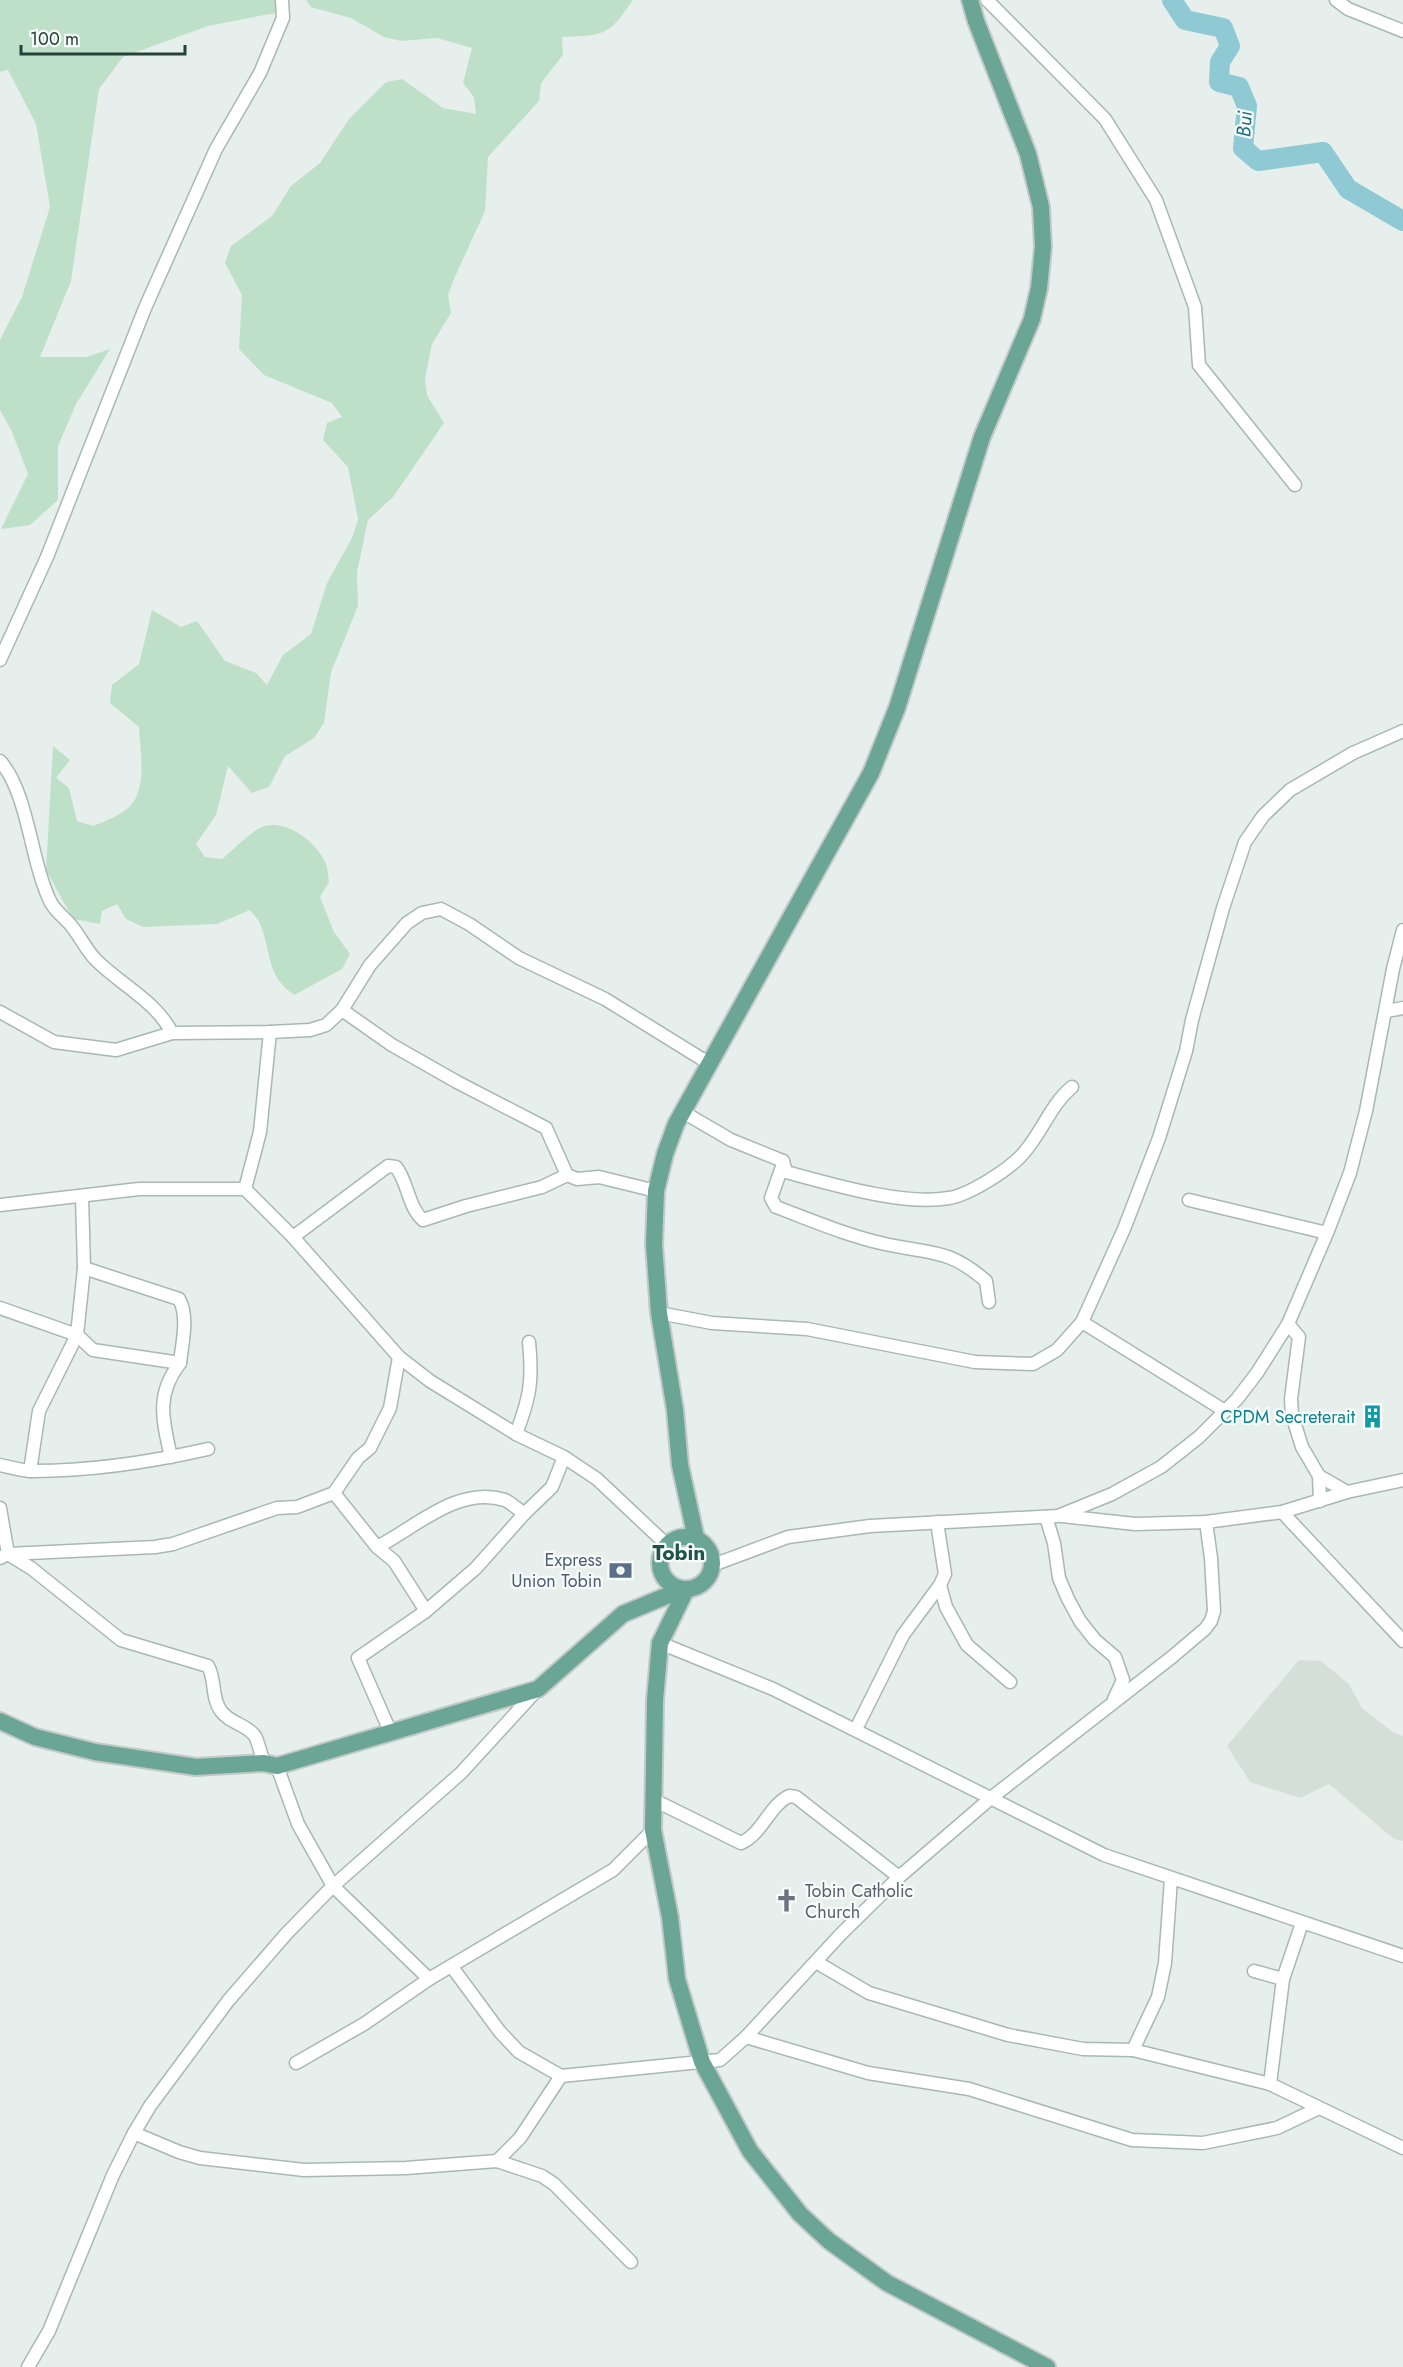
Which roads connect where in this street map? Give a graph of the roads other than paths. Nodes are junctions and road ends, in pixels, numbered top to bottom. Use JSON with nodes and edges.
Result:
{"nodes":[{"id":1,"x":282,"y":0,"type":"edge"},
{"id":2,"x":970,"y":0,"type":"edge"},
{"id":3,"x":987,"y":0,"type":"edge"},
{"id":4,"x":1336,"y":0,"type":"edge"},
{"id":5,"x":1403,"y":31,"type":"edge"},
{"id":6,"x":1295,"y":485,"type":"dead end"},
{"id":7,"x":0,"y":660,"type":"edge"},
{"id":8,"x":1403,"y":731,"type":"edge"},
{"id":9,"x":0,"y":760,"type":"edge"},
{"id":10,"x":1403,"y":930,"type":"edge"},
{"id":11,"x":1403,"y":1008,"type":"edge"},
{"id":12,"x":342,"y":1010,"type":"junction"},
{"id":13,"x":1386,"y":1011,"type":"junction"},
{"id":14,"x":0,"y":1012,"type":"edge"},
{"id":15,"x":270,"y":1032,"type":"junction"},
{"id":16,"x":172,"y":1033,"type":"junction"},
{"id":17,"x":710,"y":1064,"type":"junction"},
{"id":18,"x":1072,"y":1087,"type":"dead end"},
{"id":19,"x":683,"y":1112,"type":"junction"},
{"id":20,"x":783,"y":1161,"type":"junction"},
{"id":21,"x":567,"y":1175,"type":"junction"},
{"id":22,"x":245,"y":1189,"type":"junction"},
{"id":23,"x":656,"y":1191,"type":"junction"},
{"id":24,"x":82,"y":1197,"type":"junction"},
{"id":25,"x":1189,"y":1200,"type":"dead end"},
{"id":26,"x":0,"y":1205,"type":"edge"},
{"id":27,"x":1327,"y":1233,"type":"junction"},
{"id":28,"x":293,"y":1237,"type":"junction"},
{"id":29,"x":84,"y":1268,"type":"junction"},
{"id":30,"x":989,"y":1302,"type":"dead end"},
{"id":31,"x":0,"y":1308,"type":"edge"},
{"id":32,"x":659,"y":1313,"type":"junction"},
{"id":33,"x":1082,"y":1322,"type":"junction"},
{"id":34,"x":1287,"y":1324,"type":"junction"},
{"id":35,"x":76,"y":1335,"type":"junction"},
{"id":36,"x":529,"y":1342,"type":"dead end"},
{"id":37,"x":399,"y":1357,"type":"junction"},
{"id":38,"x":180,"y":1363,"type":"junction"},
{"id":39,"x":1225,"y":1411,"type":"junction"},
{"id":40,"x":516,"y":1434,"type":"junction"},
{"id":41,"x":208,"y":1449,"type":"dead end"},
{"id":42,"x":171,"y":1457,"type":"junction"},
{"id":43,"x":564,"y":1457,"type":"junction"},
{"id":44,"x":0,"y":1466,"type":"edge"},
{"id":45,"x":30,"y":1471,"type":"junction"},
{"id":46,"x":1319,"y":1476,"type":"junction"},
{"id":47,"x":1403,"y":1480,"type":"edge"},
{"id":48,"x":1347,"y":1492,"type":"junction"},
{"id":49,"x":334,"y":1493,"type":"junction"},
{"id":50,"x":1320,"y":1501,"type":"junction"},
{"id":51,"x":0,"y":1508,"type":"edge"},
{"id":52,"x":1282,"y":1512,"type":"junction"},
{"id":53,"x":524,"y":1514,"type":"junction"},
{"id":54,"x":1052,"y":1517,"type":"junction"},
{"id":55,"x":938,"y":1522,"type":"junction"},
{"id":56,"x":1206,"y":1522,"type":"junction"},
{"id":57,"x":696,"y":1538,"type":"junction"},
{"id":58,"x":667,"y":1545,"type":"junction"},
{"id":59,"x":377,"y":1547,"type":"junction"},
{"id":60,"x":4,"y":1556,"type":"edge"},
{"id":61,"x":713,"y":1565,"type":"junction"},
{"id":62,"x":940,"y":1585,"type":"junction"},
{"id":63,"x":685,"y":1589,"type":"junction"},
{"id":64,"x":426,"y":1611,"type":"junction"},
{"id":65,"x":1403,"y":1641,"type":"edge"},
{"id":66,"x":660,"y":1643,"type":"junction"},
{"id":67,"x":1010,"y":1682,"type":"dead end"},
{"id":68,"x":538,"y":1689,"type":"junction"},
{"id":69,"x":1112,"y":1703,"type":"junction"},
{"id":70,"x":0,"y":1721,"type":"edge"},
{"id":71,"x":856,"y":1729,"type":"junction"},
{"id":72,"x":390,"y":1731,"type":"junction"},
{"id":73,"x":270,"y":1764,"type":"junction"},
{"id":74,"x":991,"y":1798,"type":"junction"},
{"id":75,"x":654,"y":1800,"type":"junction"},
{"id":76,"x":653,"y":1830,"type":"junction"},
{"id":77,"x":899,"y":1877,"type":"junction"},
{"id":78,"x":1171,"y":1879,"type":"junction"},
{"id":79,"x":333,"y":1886,"type":"junction"},
{"id":80,"x":1302,"y":1923,"type":"junction"},
{"id":81,"x":1403,"y":1956,"type":"edge"},
{"id":82,"x":816,"y":1962,"type":"junction"},
{"id":83,"x":452,"y":1966,"type":"junction"},
{"id":84,"x":1254,"y":1971,"type":"dead end"},
{"id":85,"x":429,"y":1979,"type":"junction"},
{"id":86,"x":1283,"y":1979,"type":"junction"},
{"id":87,"x":746,"y":2037,"type":"junction"},
{"id":88,"x":1133,"y":2050,"type":"junction"},
{"id":89,"x":702,"y":2062,"type":"junction"},
{"id":90,"x":296,"y":2063,"type":"dead end"},
{"id":91,"x":561,"y":2076,"type":"junction"},
{"id":92,"x":1270,"y":2084,"type":"junction"},
{"id":93,"x":1320,"y":2108,"type":"junction"},
{"id":94,"x":134,"y":2133,"type":"junction"},
{"id":95,"x":1403,"y":2148,"type":"edge"},
{"id":96,"x":497,"y":2161,"type":"junction"},
{"id":97,"x":631,"y":2262,"type":"dead end"},
{"id":98,"x":28,"y":2367,"type":"edge"},
{"id":99,"x":1047,"y":2367,"type":"edge"}],
"edges":[{"from":1,"to":7,"type":"street"},
{"from":2,"to":17,"type":"main road"},
{"from":3,"to":6,"type":"street"},
{"from":4,"to":5,"type":"street"},
{"from":8,"to":33,"type":"street"},
{"from":9,"to":16,"type":"street"},
{"from":10,"to":13,"type":"street"},
{"from":11,"to":13,"type":"street"},
{"from":12,"to":15,"type":"street"},
{"from":12,"to":17,"type":"street"},
{"from":12,"to":21,"type":"street"},
{"from":13,"to":27,"type":"street"},
{"from":14,"to":16,"type":"street"},
{"from":15,"to":16,"type":"street"},
{"from":15,"to":22,"type":"street"},
{"from":17,"to":19,"type":"main road"},
{"from":18,"to":20,"type":"street"},
{"from":19,"to":20,"type":"street"},
{"from":19,"to":23,"type":"main road"},
{"from":20,"to":30,"type":"street"},
{"from":21,"to":23,"type":"street"},
{"from":21,"to":28,"type":"street"},
{"from":22,"to":24,"type":"street"},
{"from":22,"to":28,"type":"street"},
{"from":23,"to":32,"type":"main road"},
{"from":24,"to":26,"type":"street"},
{"from":24,"to":29,"type":"street"},
{"from":25,"to":27,"type":"street"},
{"from":27,"to":34,"type":"street"},
{"from":28,"to":37,"type":"street"},
{"from":29,"to":35,"type":"street"},
{"from":29,"to":38,"type":"street"},
{"from":31,"to":35,"type":"street"},
{"from":32,"to":33,"type":"street"},
{"from":32,"to":57,"type":"main road"},
{"from":33,"to":39,"type":"street"},
{"from":34,"to":39,"type":"street"},
{"from":34,"to":46,"type":"street"},
{"from":35,"to":38,"type":"street"},
{"from":35,"to":45,"type":"street"},
{"from":36,"to":40,"type":"street"},
{"from":37,"to":40,"type":"street"},
{"from":37,"to":49,"type":"street"},
{"from":38,"to":42,"type":"street"},
{"from":39,"to":54,"type":"street"},
{"from":40,"to":43,"type":"street"},
{"from":41,"to":42,"type":"street"},
{"from":42,"to":45,"type":"street"},
{"from":43,"to":53,"type":"street"},
{"from":43,"to":58,"type":"street"},
{"from":44,"to":45,"type":"street"},
{"from":46,"to":48,"type":"street"},
{"from":46,"to":50,"type":"street"},
{"from":47,"to":48,"type":"street"},
{"from":48,"to":50,"type":"street"},
{"from":49,"to":59,"type":"street"},
{"from":49,"to":60,"type":"street"},
{"from":50,"to":52,"type":"street"},
{"from":51,"to":60,"type":"street"},
{"from":52,"to":56,"type":"street"},
{"from":52,"to":65,"type":"street"},
{"from":53,"to":59,"type":"street"},
{"from":53,"to":64,"type":"street"},
{"from":54,"to":55,"type":"street"},
{"from":54,"to":56,"type":"street"},
{"from":54,"to":69,"type":"street"},
{"from":55,"to":61,"type":"street"},
{"from":55,"to":62,"type":"street"},
{"from":56,"to":69,"type":"street"},
{"from":57,"to":58,"type":"main road"},
{"from":57,"to":61,"type":"main road"},
{"from":58,"to":63,"type":"main road"},
{"from":59,"to":64,"type":"street"},
{"from":60,"to":73,"type":"street"},
{"from":61,"to":63,"type":"main road"},
{"from":62,"to":67,"type":"street"},
{"from":62,"to":71,"type":"street"},
{"from":63,"to":66,"type":"main road"},
{"from":63,"to":68,"type":"main road"},
{"from":64,"to":72,"type":"street"},
{"from":66,"to":71,"type":"street"},
{"from":66,"to":75,"type":"main road"},
{"from":68,"to":72,"type":"main road"},
{"from":68,"to":79,"type":"street"},
{"from":69,"to":74,"type":"street"},
{"from":70,"to":73,"type":"main road"},
{"from":71,"to":74,"type":"street"},
{"from":72,"to":73,"type":"main road"},
{"from":73,"to":79,"type":"street"},
{"from":74,"to":77,"type":"street"},
{"from":74,"to":78,"type":"street"},
{"from":75,"to":76,"type":"main road"},
{"from":75,"to":77,"type":"street"},
{"from":76,"to":83,"type":"street"},
{"from":76,"to":89,"type":"main road"},
{"from":77,"to":82,"type":"street"},
{"from":78,"to":80,"type":"street"},
{"from":78,"to":88,"type":"street"},
{"from":79,"to":85,"type":"street"},
{"from":79,"to":94,"type":"street"},
{"from":80,"to":81,"type":"street"},
{"from":80,"to":86,"type":"street"},
{"from":82,"to":87,"type":"street"},
{"from":82,"to":88,"type":"street"},
{"from":83,"to":85,"type":"street"},
{"from":83,"to":91,"type":"street"},
{"from":84,"to":86,"type":"street"},
{"from":85,"to":90,"type":"street"},
{"from":86,"to":92,"type":"street"},
{"from":87,"to":89,"type":"street"},
{"from":87,"to":93,"type":"street"},
{"from":88,"to":92,"type":"street"},
{"from":89,"to":91,"type":"street"},
{"from":89,"to":99,"type":"main road"},
{"from":91,"to":96,"type":"street"},
{"from":92,"to":93,"type":"street"},
{"from":93,"to":95,"type":"street"},
{"from":94,"to":96,"type":"street"},
{"from":94,"to":98,"type":"street"},
{"from":96,"to":97,"type":"street"}]}
